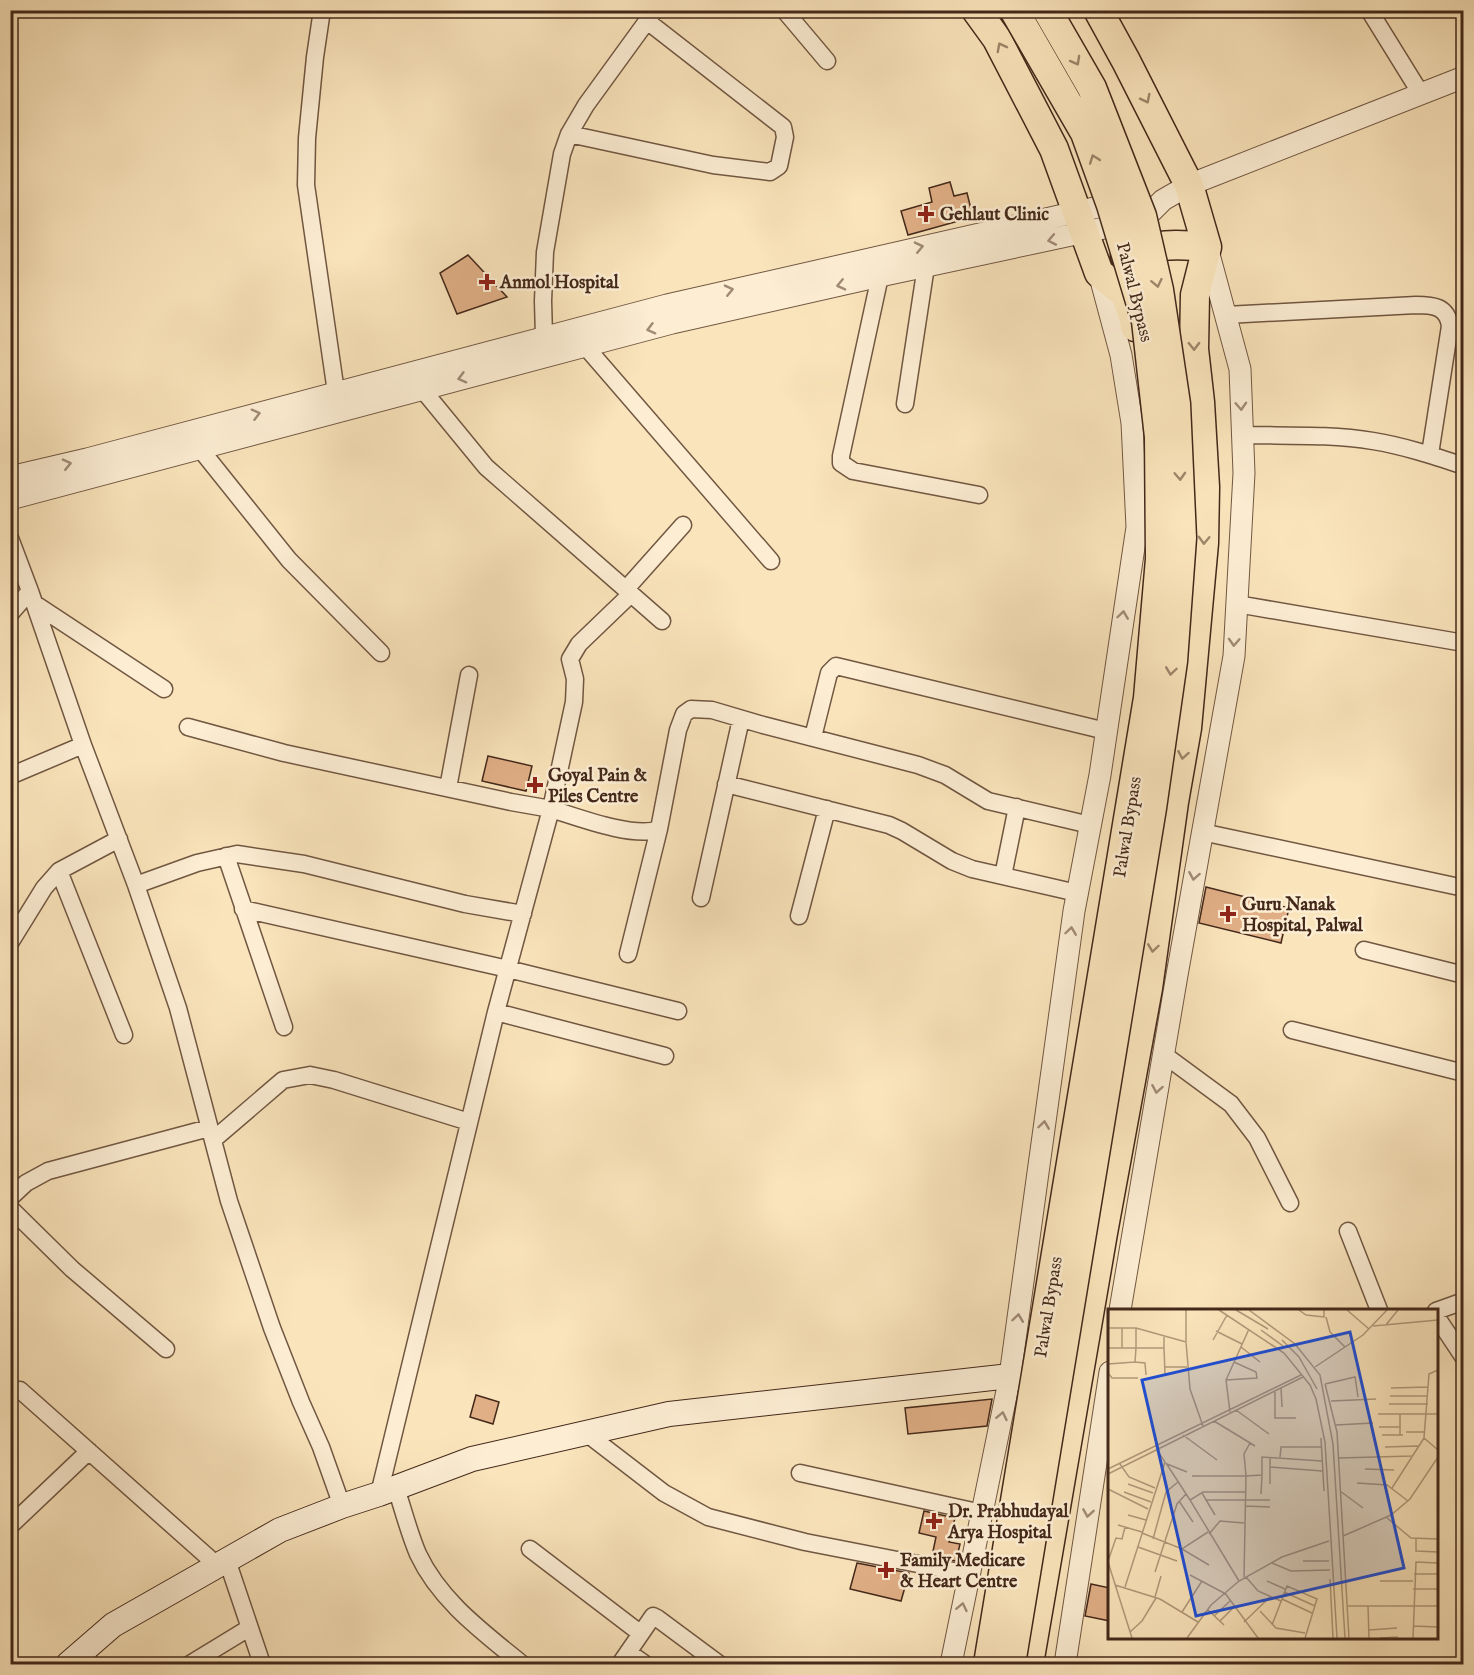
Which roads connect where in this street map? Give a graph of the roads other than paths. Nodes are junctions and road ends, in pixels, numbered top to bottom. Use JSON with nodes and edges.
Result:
{"nodes":[{"id":1,"x":322,"y":10,"type":"edge"},
{"id":2,"x":784,"y":10,"type":"edge"},
{"id":3,"x":976,"y":10,"type":"edge"},
{"id":4,"x":1014,"y":10,"type":"edge"},
{"id":5,"x":1047,"y":10,"type":"edge"},
{"id":6,"x":1098,"y":10,"type":"edge"},
{"id":7,"x":1369,"y":10,"type":"edge"},
{"id":8,"x":651,"y":16,"type":"edge"},
{"id":9,"x":827,"y":61,"type":"dead end"},
{"id":10,"x":1464,"y":77,"type":"edge"},
{"id":11,"x":1421,"y":94,"type":"junction"},
{"id":12,"x":568,"y":134,"type":"junction"},
{"id":13,"x":1189,"y":185,"type":"junction"},
{"id":14,"x":1114,"y":215,"type":"junction"},
{"id":15,"x":1081,"y":223,"type":"junction"},
{"id":16,"x":1207,"y":247,"type":"junction"},
{"id":17,"x":926,"y":266,"type":"junction"},
{"id":18,"x":1099,"y":273,"type":"junction"},
{"id":19,"x":880,"y":276,"type":"junction"},
{"id":20,"x":1226,"y":315,"type":"junction"},
{"id":21,"x":546,"y":346,"type":"junction"},
{"id":22,"x":585,"y":346,"type":"junction"},
{"id":23,"x":422,"y":389,"type":"junction"},
{"id":24,"x":339,"y":401,"type":"junction"},
{"id":25,"x":905,"y":404,"type":"dead end"},
{"id":26,"x":1243,"y":435,"type":"junction"},
{"id":27,"x":193,"y":441,"type":"junction"},
{"id":28,"x":1430,"y":454,"type":"junction"},
{"id":29,"x":1464,"y":466,"type":"edge"},
{"id":30,"x":10,"y":477,"type":"edge"},
{"id":31,"x":979,"y":495,"type":"dead end"},
{"id":32,"x":10,"y":499,"type":"edge"},
{"id":33,"x":683,"y":525,"type":"dead end"},
{"id":34,"x":10,"y":538,"type":"edge"},
{"id":35,"x":771,"y":561,"type":"dead end"},
{"id":36,"x":628,"y":591,"type":"junction"},
{"id":37,"x":33,"y":597,"type":"junction"},
{"id":38,"x":1237,"y":604,"type":"junction"},
{"id":39,"x":10,"y":614,"type":"edge"},
{"id":40,"x":662,"y":621,"type":"dead end"},
{"id":41,"x":1464,"y":643,"type":"edge"},
{"id":42,"x":381,"y":653,"type":"dead end"},
{"id":43,"x":470,"y":675,"type":"dead end"},
{"id":44,"x":164,"y":689,"type":"dead end"},
{"id":45,"x":741,"y":719,"type":"junction"},
{"id":46,"x":188,"y":727,"type":"dead end"},
{"id":47,"x":1106,"y":731,"type":"junction"},
{"id":48,"x":813,"y":737,"type":"junction"},
{"id":49,"x":83,"y":745,"type":"junction"},
{"id":50,"x":10,"y":776,"type":"edge"},
{"id":51,"x":726,"y":784,"type":"junction"},
{"id":52,"x":448,"y":788,"type":"junction"},
{"id":53,"x":1017,"y":807,"type":"junction"},
{"id":54,"x":551,"y":809,"type":"junction"},
{"id":55,"x":827,"y":809,"type":"junction"},
{"id":56,"x":1090,"y":825,"type":"junction"},
{"id":57,"x":659,"y":829,"type":"junction"},
{"id":58,"x":1202,"y":832,"type":"junction"},
{"id":59,"x":119,"y":839,"type":"junction"},
{"id":60,"x":226,"y":856,"type":"junction"},
{"id":61,"x":59,"y":871,"type":"junction"},
{"id":62,"x":1003,"y":876,"type":"junction"},
{"id":63,"x":136,"y":885,"type":"junction"},
{"id":64,"x":1464,"y":888,"type":"edge"},
{"id":65,"x":1077,"y":893,"type":"junction"},
{"id":66,"x":701,"y":898,"type":"dead end"},
{"id":67,"x":243,"y":909,"type":"junction"},
{"id":68,"x":523,"y":914,"type":"junction"},
{"id":69,"x":799,"y":916,"type":"dead end"},
{"id":70,"x":10,"y":943,"type":"edge"},
{"id":71,"x":1364,"y":950,"type":"dead end"},
{"id":72,"x":628,"y":954,"type":"dead end"},
{"id":73,"x":508,"y":969,"type":"junction"},
{"id":74,"x":1464,"y":975,"type":"edge"},
{"id":75,"x":678,"y":1011,"type":"dead end"},
{"id":76,"x":496,"y":1012,"type":"junction"},
{"id":77,"x":284,"y":1027,"type":"dead end"},
{"id":78,"x":1292,"y":1030,"type":"dead end"},
{"id":79,"x":124,"y":1035,"type":"dead end"},
{"id":80,"x":1163,"y":1054,"type":"junction"},
{"id":81,"x":665,"y":1056,"type":"dead end"},
{"id":82,"x":1464,"y":1073,"type":"edge"},
{"id":83,"x":469,"y":1122,"type":"junction"},
{"id":84,"x":211,"y":1134,"type":"junction"},
{"id":85,"x":10,"y":1198,"type":"edge"},
{"id":86,"x":1290,"y":1203,"type":"dead end"},
{"id":87,"x":10,"y":1208,"type":"edge"},
{"id":88,"x":1348,"y":1231,"type":"dead end"},
{"id":89,"x":1464,"y":1301,"type":"edge"},
{"id":90,"x":1120,"y":1309,"type":"edge"},
{"id":91,"x":1378,"y":1309,"type":"edge"},
{"id":92,"x":1438,"y":1311,"type":"edge"},
{"id":93,"x":1438,"y":1318,"type":"edge"},
{"id":94,"x":166,"y":1349,"type":"dead end"},
{"id":95,"x":1464,"y":1358,"type":"edge"},
{"id":96,"x":1108,"y":1363,"type":"edge"},
{"id":97,"x":1080,"y":1367,"type":"junction"},
{"id":98,"x":1024,"y":1374,"type":"junction"},
{"id":99,"x":1108,"y":1385,"type":"edge"},
{"id":100,"x":20,"y":1390,"type":"dead end"},
{"id":101,"x":586,"y":1433,"type":"junction"},
{"id":102,"x":89,"y":1451,"type":"junction"},
{"id":103,"x":800,"y":1473,"type":"dead end"},
{"id":104,"x":387,"y":1491,"type":"junction"},
{"id":105,"x":342,"y":1506,"type":"junction"},
{"id":106,"x":982,"y":1513,"type":"junction"},
{"id":107,"x":10,"y":1526,"type":"edge"},
{"id":108,"x":530,"y":1549,"type":"dead end"},
{"id":109,"x":222,"y":1563,"type":"junction"},
{"id":110,"x":969,"y":1574,"type":"junction"},
{"id":111,"x":249,"y":1628,"type":"junction"},
{"id":112,"x":640,"y":1633,"type":"junction"},
{"id":113,"x":624,"y":1658,"type":"edge"},
{"id":114,"x":81,"y":1660,"type":"edge"},
{"id":115,"x":190,"y":1665,"type":"edge"},
{"id":116,"x":262,"y":1665,"type":"edge"},
{"id":117,"x":522,"y":1665,"type":"edge"},
{"id":118,"x":645,"y":1665,"type":"edge"},
{"id":119,"x":719,"y":1665,"type":"edge"},
{"id":120,"x":951,"y":1665,"type":"edge"},
{"id":121,"x":976,"y":1665,"type":"edge"},
{"id":122,"x":988,"y":1665,"type":"edge"},
{"id":123,"x":1011,"y":1665,"type":"edge"},
{"id":124,"x":1029,"y":1665,"type":"edge"},
{"id":125,"x":1065,"y":1665,"type":"edge"}],
"edges":[{"from":1,"to":24,"type":"street"},
{"from":2,"to":9,"type":"street"},
{"from":15,"to":3,"type":"highway","one_way":true},
{"from":14,"to":4,"type":"highway","name":"Palwal Bypass","one_way":true,"bridge":true},
{"from":5,"to":123,"type":"highway","name":"Palwal Bypass","one_way":true,"bridge":true},
{"from":6,"to":13,"type":"highway","one_way":true},
{"from":7,"to":11,"type":"street"},
{"from":8,"to":12,"type":"street"},
{"from":8,"to":12,"type":"street"},
{"from":10,"to":11,"type":"street"},
{"from":11,"to":13,"type":"street"},
{"from":12,"to":21,"type":"street"},
{"from":13,"to":14,"type":"street"},
{"from":13,"to":16,"type":"highway"},
{"from":14,"to":15,"type":"street"},
{"from":14,"to":98,"type":"highway","name":"Palwal Bypass","bridge":true},
{"from":15,"to":17,"type":"street","one_way":true},
{"from":15,"to":18,"type":"highway"},
{"from":21,"to":15,"type":"street","one_way":true},
{"from":16,"to":18,"type":"highway"},
{"from":16,"to":20,"type":"street"},
{"from":16,"to":97,"type":"highway","one_way":true},
{"from":17,"to":19,"type":"street"},
{"from":17,"to":25,"type":"street"},
{"from":47,"to":18,"type":"street","one_way":true},
{"from":18,"to":98,"type":"highway"},
{"from":19,"to":22,"type":"street","one_way":true},
{"from":19,"to":31,"type":"street"},
{"from":20,"to":26,"type":"street","one_way":true},
{"from":20,"to":28,"type":"street"},
{"from":21,"to":22,"type":"street"},
{"from":21,"to":23,"type":"street","one_way":true},
{"from":21,"to":24,"type":"street"},
{"from":22,"to":35,"type":"street"},
{"from":23,"to":24,"type":"street"},
{"from":23,"to":36,"type":"street"},
{"from":24,"to":27,"type":"street"},
{"from":26,"to":28,"type":"street"},
{"from":26,"to":38,"type":"street"},
{"from":30,"to":27,"type":"street","one_way":true},
{"from":27,"to":32,"type":"street"},
{"from":27,"to":42,"type":"street"},
{"from":28,"to":29,"type":"street"},
{"from":33,"to":36,"type":"street"},
{"from":34,"to":37,"type":"street"},
{"from":36,"to":40,"type":"street"},
{"from":36,"to":54,"type":"street"},
{"from":37,"to":39,"type":"street"},
{"from":37,"to":44,"type":"street"},
{"from":37,"to":49,"type":"street"},
{"from":38,"to":41,"type":"street"},
{"from":38,"to":58,"type":"street","one_way":true},
{"from":43,"to":52,"type":"street"},
{"from":45,"to":48,"type":"street"},
{"from":45,"to":51,"type":"street"},
{"from":45,"to":57,"type":"street"},
{"from":46,"to":52,"type":"street"},
{"from":47,"to":48,"type":"street"},
{"from":47,"to":56,"type":"street"},
{"from":48,"to":53,"type":"street"},
{"from":49,"to":50,"type":"street"},
{"from":49,"to":59,"type":"street"},
{"from":51,"to":55,"type":"street"},
{"from":51,"to":66,"type":"street"},
{"from":52,"to":54,"type":"street"},
{"from":53,"to":56,"type":"street"},
{"from":53,"to":62,"type":"street"},
{"from":54,"to":57,"type":"street"},
{"from":54,"to":68,"type":"street"},
{"from":55,"to":62,"type":"street"},
{"from":55,"to":69,"type":"street"},
{"from":56,"to":65,"type":"street"},
{"from":57,"to":72,"type":"street"},
{"from":58,"to":64,"type":"street"},
{"from":58,"to":80,"type":"street","one_way":true},
{"from":59,"to":61,"type":"street"},
{"from":59,"to":63,"type":"street"},
{"from":60,"to":63,"type":"street"},
{"from":60,"to":67,"type":"street"},
{"from":60,"to":68,"type":"street"},
{"from":61,"to":70,"type":"street"},
{"from":61,"to":79,"type":"street"},
{"from":62,"to":65,"type":"street"},
{"from":63,"to":84,"type":"street"},
{"from":98,"to":65,"type":"street","one_way":true},
{"from":67,"to":73,"type":"street"},
{"from":67,"to":77,"type":"street"},
{"from":68,"to":73,"type":"street"},
{"from":71,"to":74,"type":"street"},
{"from":73,"to":75,"type":"street"},
{"from":73,"to":76,"type":"street"},
{"from":76,"to":81,"type":"street"},
{"from":76,"to":83,"type":"street"},
{"from":78,"to":82,"type":"street"},
{"from":80,"to":86,"type":"street"},
{"from":80,"to":90,"type":"street","one_way":true},
{"from":83,"to":84,"type":"street"},
{"from":83,"to":104,"type":"street"},
{"from":84,"to":85,"type":"street"},
{"from":84,"to":105,"type":"street"},
{"from":87,"to":94,"type":"street"},
{"from":88,"to":91,"type":"street"},
{"from":89,"to":92,"type":"street"},
{"from":93,"to":95,"type":"street"},
{"from":96,"to":97,"type":"street"},
{"from":97,"to":98,"type":"street"},
{"from":97,"to":124,"type":"highway"},
{"from":98,"to":101,"type":"main road"},
{"from":106,"to":98,"type":"street","one_way":true},
{"from":98,"to":121,"type":"highway"},
{"from":98,"to":122,"type":"highway","name":"Palwal Bypass","bridge":true},
{"from":99,"to":125,"type":"street","one_way":true},
{"from":100,"to":102,"type":"street"},
{"from":101,"to":104,"type":"main road"},
{"from":101,"to":110,"type":"street"},
{"from":102,"to":107,"type":"street"},
{"from":102,"to":109,"type":"street"},
{"from":103,"to":106,"type":"street"},
{"from":104,"to":105,"type":"main road"},
{"from":104,"to":117,"type":"street"},
{"from":105,"to":109,"type":"main road"},
{"from":106,"to":110,"type":"street"},
{"from":108,"to":112,"type":"street"},
{"from":109,"to":111,"type":"street"},
{"from":109,"to":114,"type":"main road"},
{"from":120,"to":110,"type":"street","one_way":true},
{"from":111,"to":115,"type":"street"},
{"from":111,"to":116,"type":"street"},
{"from":112,"to":113,"type":"street"},
{"from":112,"to":119,"type":"street"},
{"from":113,"to":118,"type":"street"}]}
